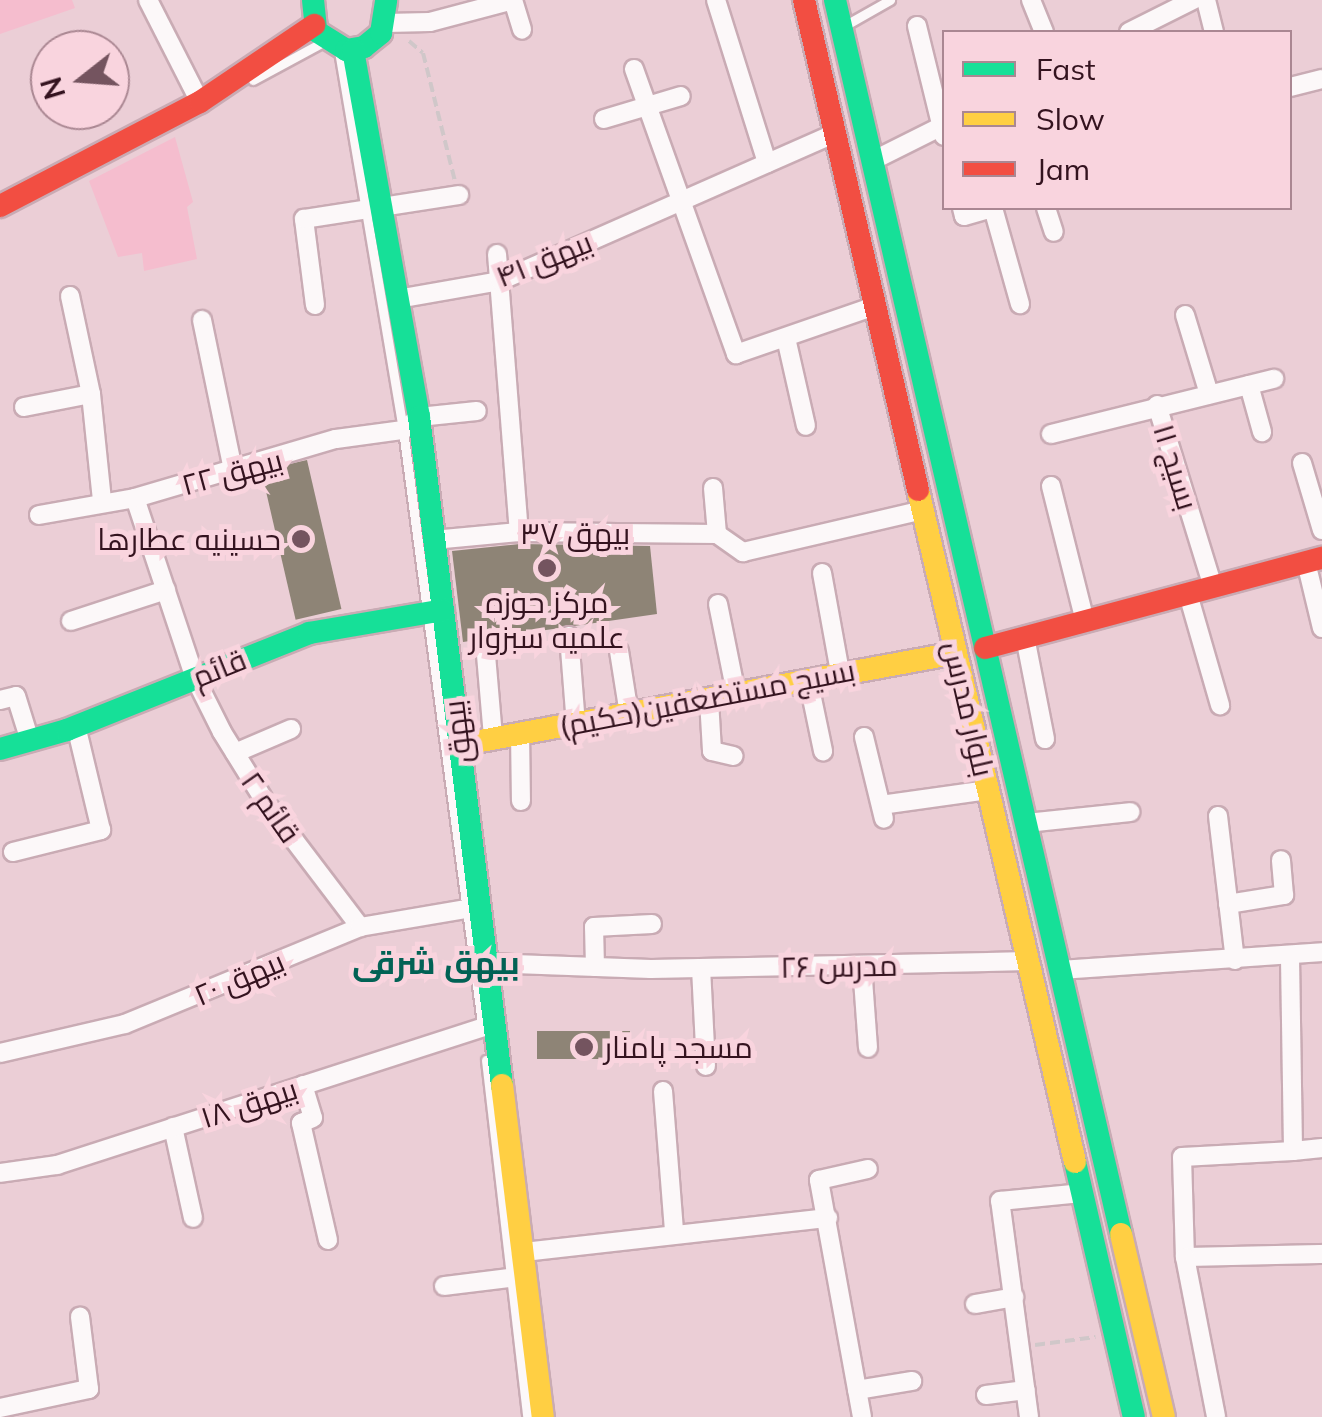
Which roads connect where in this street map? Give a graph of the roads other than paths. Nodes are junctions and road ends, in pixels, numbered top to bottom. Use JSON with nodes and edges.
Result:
{"nodes":[{"id":1,"x":148,"y":0,"type":"edge"},
{"id":2,"x":313,"y":0,"type":"edge"},
{"id":3,"x":513,"y":0,"type":"edge"},
{"id":4,"x":716,"y":0,"type":"edge"},
{"id":5,"x":804,"y":0,"type":"edge"},
{"id":6,"x":835,"y":0,"type":"edge"},
{"id":7,"x":890,"y":0,"type":"edge"},
{"id":8,"x":1032,"y":0,"type":"edge"},
{"id":9,"x":1194,"y":0,"type":"edge"},
{"id":10,"x":1206,"y":0,"type":"edge"},
{"id":11,"x":386,"y":11,"type":"edge"},
{"id":12,"x":917,"y":26,"type":"dead end"},
{"id":13,"x":841,"y":27,"type":"junction"},
{"id":14,"x":522,"y":30,"type":"dead end"},
{"id":15,"x":1043,"y":30,"type":"edge"},
{"id":16,"x":1141,"y":30,"type":"edge"},
{"id":17,"x":1214,"y":30,"type":"edge"},
{"id":18,"x":332,"y":41,"type":"junction"},
{"id":19,"x":634,"y":69,"type":"dead end"},
{"id":20,"x":1322,"y":78,"type":"edge"},
{"id":21,"x":1292,"y":86,"type":"edge"},
{"id":22,"x":681,"y":96,"type":"dead end"},
{"id":23,"x":200,"y":102,"type":"junction"},
{"id":24,"x":649,"y":111,"type":"junction"},
{"id":25,"x":604,"y":119,"type":"dead end"},
{"id":26,"x":942,"y":121,"type":"edge"},
{"id":27,"x":942,"y":130,"type":"edge"},
{"id":28,"x":836,"y":133,"type":"junction"},
{"id":29,"x":872,"y":161,"type":"junction"},
{"id":30,"x":766,"y":163,"type":"junction"},
{"id":31,"x":458,"y":195,"type":"road end"},
{"id":32,"x":685,"y":199,"type":"junction"},
{"id":33,"x":0,"y":206,"type":"edge"},
{"id":34,"x":376,"y":210,"type":"junction"},
{"id":35,"x":962,"y":210,"type":"edge"},
{"id":36,"x":985,"y":210,"type":"edge"},
{"id":37,"x":993,"y":210,"type":"edge"},
{"id":38,"x":1047,"y":210,"type":"edge"},
{"id":39,"x":0,"y":216,"type":"edge"},
{"id":40,"x":1054,"y":232,"type":"dead end"},
{"id":41,"x":497,"y":254,"type":"dead end"},
{"id":42,"x":500,"y":281,"type":"junction"},
{"id":43,"x":70,"y":296,"type":"dead end"},
{"id":44,"x":397,"y":299,"type":"junction"},
{"id":45,"x":1020,"y":304,"type":"dead end"},
{"id":46,"x":315,"y":305,"type":"dead end"},
{"id":47,"x":876,"y":306,"type":"junction"},
{"id":48,"x":1185,"y":315,"type":"dead end"},
{"id":49,"x":202,"y":320,"type":"dead end"},
{"id":50,"x":786,"y":338,"type":"junction"},
{"id":51,"x":1274,"y":379,"type":"dead end"},
{"id":52,"x":1249,"y":385,"type":"junction"},
{"id":53,"x":91,"y":394,"type":"junction"},
{"id":54,"x":1209,"y":394,"type":"junction"},
{"id":55,"x":1157,"y":406,"type":"junction"},
{"id":56,"x":24,"y":407,"type":"dead end"},
{"id":57,"x":477,"y":411,"type":"dead end"},
{"id":58,"x":411,"y":424,"type":"junction"},
{"id":59,"x":806,"y":426,"type":"dead end"},
{"id":60,"x":1262,"y":432,"type":"dead end"},
{"id":61,"x":1051,"y":434,"type":"dead end"},
{"id":62,"x":936,"y":435,"type":"junction"},
{"id":63,"x":907,"y":442,"type":"junction"},
{"id":64,"x":1302,"y":463,"type":"dead end"},
{"id":65,"x":233,"y":470,"type":"junction"},
{"id":66,"x":1051,"y":486,"type":"dead end"},
{"id":67,"x":713,"y":488,"type":"dead end"},
{"id":68,"x":135,"y":498,"type":"junction"},
{"id":69,"x":102,"y":500,"type":"junction"},
{"id":70,"x":923,"y":510,"type":"junction"},
{"id":71,"x":39,"y":515,"type":"dead end"},
{"id":72,"x":1322,"y":530,"type":"edge"},
{"id":73,"x":519,"y":532,"type":"junction"},
{"id":74,"x":717,"y":534,"type":"junction"},
{"id":75,"x":433,"y":540,"type":"junction"},
{"id":76,"x":1314,"y":560,"type":"edge"},
{"id":77,"x":822,"y":573,"type":"dead end"},
{"id":78,"x":1213,"y":587,"type":"junction"},
{"id":79,"x":166,"y":590,"type":"junction"},
{"id":80,"x":1188,"y":594,"type":"junction"},
{"id":81,"x":718,"y":604,"type":"dead end"},
{"id":82,"x":436,"y":611,"type":"junction"},
{"id":83,"x":71,"y":621,"type":"dead end"},
{"id":84,"x":1085,"y":621,"type":"junction"},
{"id":85,"x":1322,"y":628,"type":"edge"},
{"id":86,"x":569,"y":636,"type":"dead end"},
{"id":87,"x":1025,"y":637,"type":"junction"},
{"id":88,"x":985,"y":648,"type":"junction"},
{"id":89,"x":619,"y":651,"type":"dead end"},
{"id":90,"x":956,"y":653,"type":"junction"},
{"id":91,"x":486,"y":655,"type":"dead end"},
{"id":92,"x":840,"y":672,"type":"junction"},
{"id":93,"x":195,"y":678,"type":"junction"},
{"id":94,"x":808,"y":679,"type":"junction"},
{"id":95,"x":736,"y":693,"type":"junction"},
{"id":96,"x":0,"y":700,"type":"edge"},
{"id":97,"x":710,"y":700,"type":"junction"},
{"id":98,"x":1220,"y":705,"type":"dead end"},
{"id":99,"x":628,"y":714,"type":"junction"},
{"id":100,"x":576,"y":724,"type":"junction"},
{"id":101,"x":76,"y":726,"type":"junction"},
{"id":102,"x":291,"y":729,"type":"dead end"},
{"id":103,"x":520,"y":732,"type":"junction"},
{"id":104,"x":493,"y":736,"type":"junction"},
{"id":105,"x":864,"y":737,"type":"dead end"},
{"id":106,"x":1045,"y":738,"type":"dead end"},
{"id":107,"x":30,"y":740,"type":"junction"},
{"id":108,"x":459,"y":745,"type":"junction"},
{"id":109,"x":0,"y":749,"type":"edge"},
{"id":110,"x":823,"y":751,"type":"dead end"},
{"id":111,"x":235,"y":753,"type":"junction"},
{"id":112,"x":733,"y":756,"type":"dead end"},
{"id":113,"x":988,"y":790,"type":"junction"},
{"id":114,"x":521,"y":801,"type":"dead end"},
{"id":115,"x":1130,"y":812,"type":"dead end"},
{"id":116,"x":1218,"y":816,"type":"dead end"},
{"id":117,"x":1028,"y":834,"type":"junction"},
{"id":118,"x":13,"y":852,"type":"dead end"},
{"id":119,"x":1003,"y":853,"type":"junction"},
{"id":120,"x":1281,"y":860,"type":"dead end"},
{"id":121,"x":1228,"y":904,"type":"junction"},
{"id":122,"x":470,"y":908,"type":"junction"},
{"id":123,"x":652,"y":924,"type":"dead end"},
{"id":124,"x":360,"y":927,"type":"junction"},
{"id":125,"x":1322,"y":952,"type":"edge"},
{"id":126,"x":1290,"y":958,"type":"junction"},
{"id":127,"x":1235,"y":960,"type":"junction"},
{"id":128,"x":1028,"y":961,"type":"junction"},
{"id":129,"x":487,"y":963,"type":"junction"},
{"id":130,"x":862,"y":966,"type":"junction"},
{"id":131,"x":594,"y":967,"type":"junction"},
{"id":132,"x":701,"y":968,"type":"junction"},
{"id":133,"x":1060,"y":970,"type":"junction"},
{"id":134,"x":489,"y":1025,"type":"junction"},
{"id":135,"x":868,"y":1048,"type":"dead end"},
{"id":136,"x":0,"y":1053,"type":"edge"},
{"id":137,"x":706,"y":1066,"type":"dead end"},
{"id":138,"x":303,"y":1085,"type":"junction"},
{"id":139,"x":663,"y":1091,"type":"dead end"},
{"id":140,"x":173,"y":1127,"type":"junction"},
{"id":141,"x":1322,"y":1148,"type":"edge"},
{"id":142,"x":1293,"y":1151,"type":"junction"},
{"id":143,"x":868,"y":1169,"type":"dead end"},
{"id":144,"x":0,"y":1173,"type":"edge"},
{"id":145,"x":1082,"y":1192,"type":"junction"},
{"id":146,"x":193,"y":1218,"type":"dead end"},
{"id":147,"x":828,"y":1218,"type":"junction"},
{"id":148,"x":674,"y":1232,"type":"junction"},
{"id":149,"x":328,"y":1240,"type":"dead end"},
{"id":150,"x":524,"y":1252,"type":"junction"},
{"id":151,"x":1322,"y":1254,"type":"edge"},
{"id":152,"x":1185,"y":1257,"type":"junction"},
{"id":153,"x":519,"y":1277,"type":"junction"},
{"id":154,"x":444,"y":1286,"type":"dead end"},
{"id":155,"x":1014,"y":1297,"type":"junction"},
{"id":156,"x":975,"y":1304,"type":"dead end"},
{"id":157,"x":80,"y":1317,"type":"dead end"},
{"id":158,"x":912,"y":1382,"type":"dead end"},
{"id":159,"x":857,"y":1390,"type":"junction"},
{"id":160,"x":1026,"y":1390,"type":"junction"},
{"id":161,"x":986,"y":1395,"type":"dead end"},
{"id":162,"x":0,"y":1408,"type":"edge"},
{"id":163,"x":58,"y":1408,"type":"edge"},
{"id":164,"x":527,"y":1417,"type":"edge"},
{"id":165,"x":544,"y":1417,"type":"edge"},
{"id":166,"x":862,"y":1417,"type":"edge"},
{"id":167,"x":1029,"y":1417,"type":"edge"},
{"id":168,"x":1134,"y":1417,"type":"edge"},
{"id":169,"x":1164,"y":1417,"type":"edge"},
{"id":170,"x":1216,"y":1417,"type":"edge"}],
"edges":[{"from":1,"to":23,"type":"street"},
{"from":2,"to":18,"type":"main road","name":"بیهق"},
{"from":3,"to":11,"type":"street"},
{"from":3,"to":14,"type":"street"},
{"from":4,"to":30,"type":"street"},
{"from":5,"to":28,"type":"main road","name":"بلوار مدرس"},
{"from":6,"to":13,"type":"main road","name":"بلوار مدرس"},
{"from":7,"to":13,"type":"lane"},
{"from":8,"to":15,"type":"street"},
{"from":9,"to":16,"type":"street"},
{"from":10,"to":17,"type":"street"},
{"from":11,"to":18,"type":"main road"},
{"from":12,"to":26,"type":"street"},
{"from":13,"to":29,"type":"main road","name":"بلوار مدرس"},
{"from":18,"to":23,"type":"main road"},
{"from":18,"to":34,"type":"main road","name":"بیهق"},
{"from":18,"to":39,"type":"lane"},
{"from":19,"to":24,"type":"street"},
{"from":20,"to":21,"type":"street"},
{"from":22,"to":24,"type":"street"},
{"from":23,"to":33,"type":"main road"},
{"from":24,"to":25,"type":"street"},
{"from":24,"to":32,"type":"street"},
{"from":27,"to":29,"type":"street"},
{"from":28,"to":30,"type":"street","name":"بیهق ۴۱"},
{"from":28,"to":47,"type":"main road","name":"بلوار مدرس"},
{"from":29,"to":62,"type":"main road","name":"بلوار مدرس"},
{"from":30,"to":32,"type":"street","name":"بیهق ۴۱"},
{"from":31,"to":34,"type":"street"},
{"from":32,"to":42,"type":"street","name":"بیهق ۴۱"},
{"from":32,"to":50,"type":"street"},
{"from":34,"to":44,"type":"main road","name":"بیهق"},
{"from":34,"to":46,"type":"street"},
{"from":34,"to":58,"type":"lane"},
{"from":35,"to":36,"type":"street"},
{"from":37,"to":45,"type":"street"},
{"from":38,"to":40,"type":"street"},
{"from":41,"to":42,"type":"street"},
{"from":42,"to":44,"type":"street","name":"بیهق ۴۱"},
{"from":42,"to":73,"type":"street"},
{"from":43,"to":53,"type":"street"},
{"from":44,"to":58,"type":"main road","name":"بیهق"},
{"from":47,"to":50,"type":"street"},
{"from":47,"to":63,"type":"main road","name":"بلوار مدرس"},
{"from":48,"to":54,"type":"street"},
{"from":49,"to":65,"type":"street"},
{"from":50,"to":59,"type":"street"},
{"from":51,"to":52,"type":"street","name":"بسیج ۱۱"},
{"from":52,"to":54,"type":"street","name":"بسیج ۱۱"},
{"from":52,"to":60,"type":"street"},
{"from":53,"to":56,"type":"street"},
{"from":53,"to":69,"type":"street"},
{"from":54,"to":55,"type":"street","name":"بسیج ۱۱"},
{"from":55,"to":61,"type":"street"},
{"from":55,"to":78,"type":"street","name":"بسیج ۱۱"},
{"from":57,"to":58,"type":"street","name":"بیهق ۲۲"},
{"from":58,"to":65,"type":"street","name":"بیهق ۲۲"},
{"from":58,"to":75,"type":"main road","name":"بیهق"},
{"from":58,"to":82,"type":"lane"},
{"from":62,"to":63,"type":"main road"},
{"from":62,"to":88,"type":"main road","name":"بلوار مدرس"},
{"from":63,"to":70,"type":"main road","name":"بلوار مدرس"},
{"from":64,"to":72,"type":"street"},
{"from":65,"to":68,"type":"street","name":"بیهق ۲۲"},
{"from":66,"to":84,"type":"street"},
{"from":67,"to":74,"type":"street"},
{"from":68,"to":69,"type":"street","name":"بیهق ۲۲"},
{"from":68,"to":79,"type":"street","name":"قائم ۲"},
{"from":69,"to":71,"type":"street","name":"بیهق ۲۲"},
{"from":70,"to":74,"type":"street","name":"بیهق ۳۷"},
{"from":70,"to":90,"type":"main road","name":"بلوار مدرس"},
{"from":73,"to":74,"type":"street","name":"بیهق ۳۷"},
{"from":73,"to":75,"type":"street","name":"بیهق ۳۷"},
{"from":75,"to":82,"type":"main road","name":"بیهق"},
{"from":76,"to":78,"type":"main road"},
{"from":76,"to":85,"type":"street"},
{"from":77,"to":92,"type":"street"},
{"from":78,"to":80,"type":"main road"},
{"from":79,"to":83,"type":"street"},
{"from":79,"to":93,"type":"street","name":"قائم ۲"},
{"from":80,"to":84,"type":"main road"},
{"from":80,"to":98,"type":"street"},
{"from":81,"to":95,"type":"street"},
{"from":82,"to":93,"type":"main road","name":"قائم"},
{"from":82,"to":108,"type":"main road","name":"بیهق"},
{"from":82,"to":122,"type":"lane"},
{"from":84,"to":87,"type":"main road"},
{"from":86,"to":100,"type":"street"},
{"from":87,"to":88,"type":"main road"},
{"from":87,"to":106,"type":"street"},
{"from":88,"to":117,"type":"main road","name":"بلوار مدرس"},
{"from":89,"to":99,"type":"street"},
{"from":90,"to":92,"type":"main road","name":"بسیج مستضعفین(حکیم)"},
{"from":90,"to":113,"type":"main road","name":"بلوار مدرس"},
{"from":91,"to":104,"type":"street"},
{"from":92,"to":94,"type":"main road","name":"بسیج مستضعفین(حکیم)"},
{"from":93,"to":101,"type":"main road","name":"قائم"},
{"from":93,"to":111,"type":"street","name":"قائم ۲"},
{"from":94,"to":95,"type":"main road","name":"بسیج مستضعفین(حکیم)"},
{"from":94,"to":110,"type":"street"},
{"from":95,"to":97,"type":"main road","name":"بسیج مستضعفین(حکیم)"},
{"from":96,"to":107,"type":"street"},
{"from":97,"to":99,"type":"main road","name":"بسیج مستضعفین(حکیم)"},
{"from":97,"to":112,"type":"street"},
{"from":99,"to":100,"type":"main road","name":"بسیج مستضعفین(حکیم)"},
{"from":100,"to":103,"type":"main road","name":"بسیج مستضعفین(حکیم)"},
{"from":101,"to":107,"type":"main road","name":"قائم"},
{"from":101,"to":118,"type":"street"},
{"from":102,"to":111,"type":"street"},
{"from":103,"to":104,"type":"main road","name":"بسیج مستضعفین(حکیم)"},
{"from":103,"to":114,"type":"street"},
{"from":104,"to":108,"type":"main road","name":"بسیج مستضعفین(حکیم)"},
{"from":105,"to":113,"type":"street"},
{"from":107,"to":109,"type":"main road","name":"قائم"},
{"from":108,"to":122,"type":"main road","name":"بیهق"},
{"from":111,"to":124,"type":"street","name":"قائم ۲"},
{"from":113,"to":119,"type":"main road","name":"بلوار مدرس"},
{"from":115,"to":117,"type":"street"},
{"from":116,"to":121,"type":"street"},
{"from":117,"to":119,"type":"main road"},
{"from":117,"to":133,"type":"main road","name":"بلوار مدرس"},
{"from":119,"to":128,"type":"main road","name":"بلوار مدرس"},
{"from":120,"to":121,"type":"street"},
{"from":121,"to":127,"type":"street"},
{"from":122,"to":124,"type":"street","name":"بیهق ۲۰"},
{"from":122,"to":129,"type":"main road","name":"بیهق"},
{"from":122,"to":134,"type":"lane"},
{"from":123,"to":131,"type":"street"},
{"from":124,"to":136,"type":"street","name":"بیهق ۲۰"},
{"from":125,"to":126,"type":"street"},
{"from":126,"to":127,"type":"street"},
{"from":126,"to":142,"type":"street"},
{"from":127,"to":133,"type":"street"},
{"from":128,"to":130,"type":"street","name":"مدرس ۲۶"},
{"from":128,"to":145,"type":"main road","name":"بلوار مدرس"},
{"from":129,"to":131,"type":"street","name":"مدرس ۲۶"},
{"from":129,"to":134,"type":"main road","name":"بیهق"},
{"from":130,"to":132,"type":"street","name":"مدرس ۲۶"},
{"from":130,"to":135,"type":"street"},
{"from":131,"to":132,"type":"street","name":"مدرس ۲۶"},
{"from":132,"to":137,"type":"street"},
{"from":133,"to":169,"type":"main road","name":"بلوار مدرس"},
{"from":134,"to":138,"type":"street","name":"بیهق ۱۸"},
{"from":134,"to":150,"type":"main road","name":"بیهق"},
{"from":134,"to":153,"type":"lane"},
{"from":138,"to":140,"type":"street","name":"بیهق ۱۸"},
{"from":138,"to":149,"type":"street"},
{"from":139,"to":148,"type":"street"},
{"from":140,"to":144,"type":"street","name":"بیهق ۱۸"},
{"from":140,"to":146,"type":"street"},
{"from":141,"to":142,"type":"street"},
{"from":142,"to":152,"type":"street"},
{"from":143,"to":147,"type":"street"},
{"from":145,"to":155,"type":"street"},
{"from":145,"to":168,"type":"main road","name":"بلوار مدرس"},
{"from":147,"to":148,"type":"street"},
{"from":147,"to":159,"type":"street"},
{"from":148,"to":150,"type":"street"},
{"from":150,"to":153,"type":"main road","name":"بیهق"},
{"from":151,"to":152,"type":"street"},
{"from":152,"to":170,"type":"street"},
{"from":153,"to":154,"type":"street"},
{"from":153,"to":164,"type":"lane"},
{"from":153,"to":165,"type":"main road","name":"بیهق"},
{"from":155,"to":156,"type":"street"},
{"from":155,"to":160,"type":"street"},
{"from":157,"to":163,"type":"street"},
{"from":158,"to":159,"type":"street"},
{"from":159,"to":166,"type":"street"},
{"from":160,"to":161,"type":"street"},
{"from":160,"to":167,"type":"street"},
{"from":162,"to":163,"type":"street"}]}
